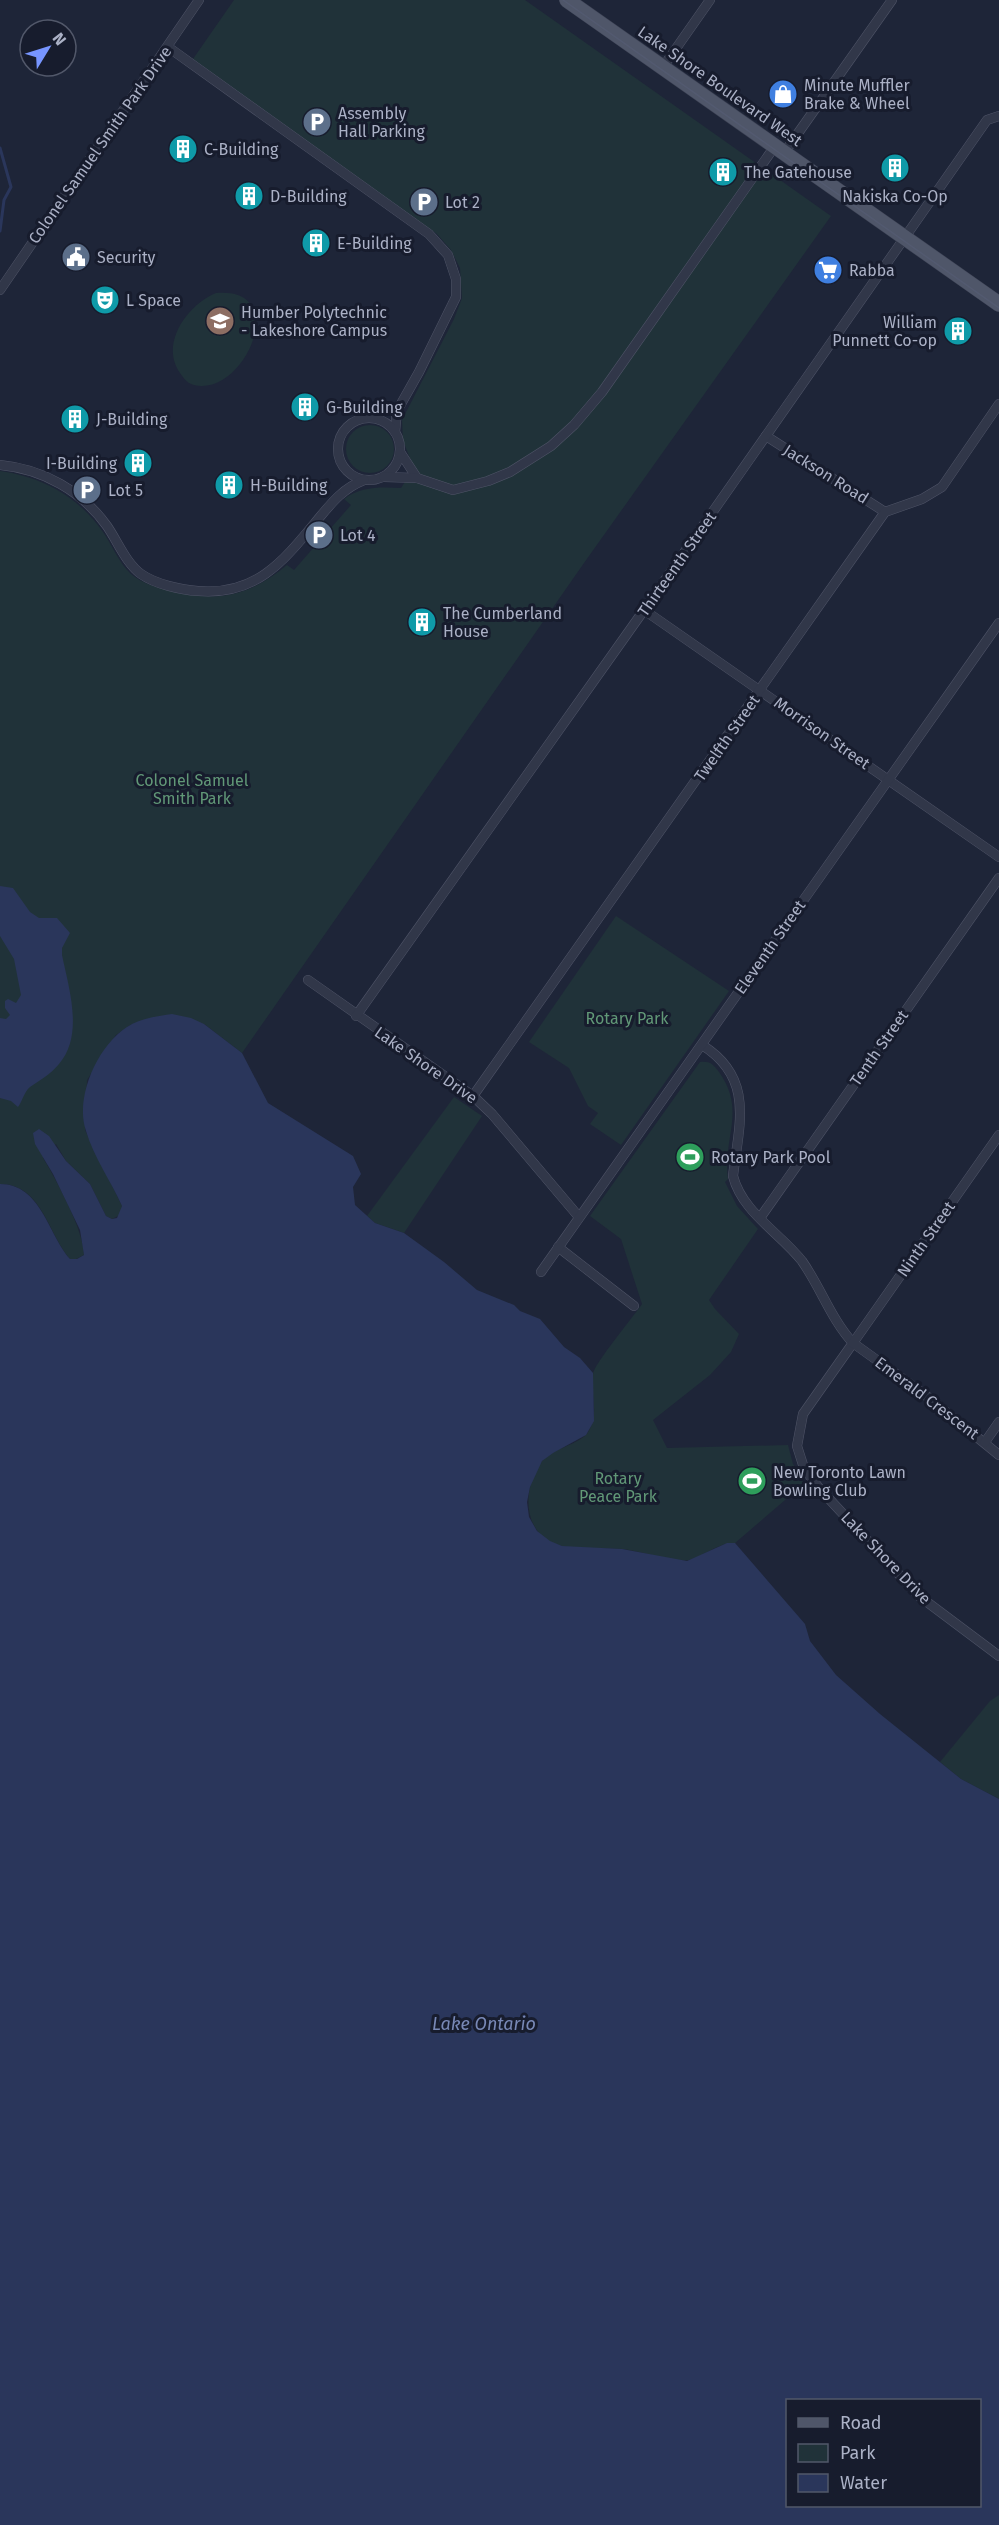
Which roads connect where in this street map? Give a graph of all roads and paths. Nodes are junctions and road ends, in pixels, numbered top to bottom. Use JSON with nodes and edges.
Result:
{"nodes":[{"id":1,"x":200,"y":0,"type":"edge"},
{"id":2,"x":567,"y":0,"type":"edge"},
{"id":3,"x":710,"y":0,"type":"edge"},
{"id":4,"x":892,"y":0,"type":"edge"},
{"id":5,"x":168,"y":46,"type":"junction"},
{"id":6,"x":663,"y":67,"type":"junction"},
{"id":7,"x":999,"y":116,"type":"edge"},
{"id":8,"x":779,"y":150,"type":"junction"},
{"id":9,"x":904,"y":237,"type":"junction"},
{"id":10,"x":0,"y":290,"type":"edge"},
{"id":11,"x":999,"y":304,"type":"edge"},
{"id":12,"x":999,"y":404,"type":"edge"},
{"id":13,"x":397,"y":411,"type":"junction"},
{"id":14,"x":380,"y":419,"type":"junction"},
{"id":15,"x":396,"y":432,"type":"junction"},
{"id":16,"x":766,"y":436,"type":"junction"},
{"id":17,"x":400,"y":452,"type":"junction"},
{"id":18,"x":0,"y":465,"type":"edge"},
{"id":19,"x":346,"y":471,"type":"junction"},
{"id":20,"x":384,"y":477,"type":"junction"},
{"id":21,"x":417,"y":478,"type":"junction"},
{"id":22,"x":364,"y":480,"type":"junction"},
{"id":23,"x":342,"y":491,"type":"junction"},
{"id":24,"x":885,"y":512,"type":"junction"},
{"id":25,"x":644,"y":610,"type":"junction"},
{"id":26,"x":999,"y":623,"type":"edge"},
{"id":27,"x":760,"y":690,"type":"junction"},
{"id":28,"x":888,"y":780,"type":"junction"},
{"id":29,"x":999,"y":857,"type":"edge"},
{"id":30,"x":999,"y":878,"type":"edge"},
{"id":31,"x":308,"y":980,"type":"dead end"},
{"id":32,"x":356,"y":1016,"type":"junction"},
{"id":33,"x":702,"y":1045,"type":"junction"},
{"id":34,"x":474,"y":1096,"type":"junction"},
{"id":35,"x":999,"y":1135,"type":"edge"},
{"id":36,"x":579,"y":1217,"type":"junction"},
{"id":37,"x":760,"y":1218,"type":"junction"},
{"id":38,"x":558,"y":1247,"type":"junction"},
{"id":39,"x":542,"y":1272,"type":"dead end"},
{"id":40,"x":634,"y":1306,"type":"dead end"},
{"id":41,"x":853,"y":1343,"type":"junction"},
{"id":42,"x":999,"y":1422,"type":"edge"},
{"id":43,"x":985,"y":1442,"type":"junction"},
{"id":44,"x":999,"y":1455,"type":"edge"},
{"id":45,"x":999,"y":1656,"type":"edge"}],
"edges":[{"from":1,"to":5,"type":"street","name":"Colonel Samuel Smith Park Drive"},
{"from":2,"to":6,"type":"main road","name":"Lake Shore Boulevard West"},
{"from":3,"to":6,"type":"street"},
{"from":4,"to":8,"type":"street"},
{"from":5,"to":10,"type":"street","name":"Colonel Samuel Smith Park Drive"},
{"from":5,"to":13,"type":"street"},
{"from":6,"to":8,"type":"main road","name":"Lake Shore Boulevard West"},
{"from":7,"to":9,"type":"street","name":"Thirteenth Street"},
{"from":8,"to":9,"type":"main road","name":"Lake Shore Boulevard West"},
{"from":8,"to":21,"type":"street"},
{"from":9,"to":11,"type":"main road","name":"Lake Shore Boulevard West"},
{"from":9,"to":16,"type":"street","name":"Thirteenth Street"},
{"from":12,"to":24,"type":"street"},
{"from":13,"to":14,"type":"street"},
{"from":13,"to":15,"type":"street"},
{"from":14,"to":15,"type":"street"},
{"from":14,"to":19,"type":"street"},
{"from":15,"to":17,"type":"street"},
{"from":16,"to":24,"type":"street","name":"Jackson Road"},
{"from":16,"to":25,"type":"street","name":"Thirteenth Street"},
{"from":17,"to":20,"type":"street"},
{"from":17,"to":21,"type":"street"},
{"from":18,"to":23,"type":"street"},
{"from":19,"to":22,"type":"street"},
{"from":19,"to":23,"type":"street"},
{"from":20,"to":21,"type":"street"},
{"from":20,"to":22,"type":"street"},
{"from":22,"to":23,"type":"street"},
{"from":24,"to":27,"type":"street","name":"Twelfth Street"},
{"from":25,"to":27,"type":"street","name":"Morrison Street"},
{"from":25,"to":32,"type":"street","name":"Thirteenth Street"},
{"from":26,"to":28,"type":"street","name":"Eleventh Street"},
{"from":27,"to":28,"type":"street","name":"Morrison Street"},
{"from":27,"to":34,"type":"street","name":"Twelfth Street"},
{"from":28,"to":29,"type":"street","name":"Morrison Street"},
{"from":28,"to":33,"type":"street","name":"Eleventh Street"},
{"from":30,"to":37,"type":"street","name":"Tenth Street"},
{"from":31,"to":32,"type":"street","name":"Lake Shore Drive"},
{"from":32,"to":34,"type":"street","name":"Lake Shore Drive"},
{"from":33,"to":36,"type":"street","name":"Eleventh Street"},
{"from":33,"to":37,"type":"street"},
{"from":34,"to":36,"type":"street","name":"Lake Shore Drive"},
{"from":35,"to":41,"type":"street","name":"Ninth Street"},
{"from":36,"to":38,"type":"street","name":"Eleventh Street"},
{"from":37,"to":41,"type":"street"},
{"from":38,"to":39,"type":"street","name":"Eleventh Street"},
{"from":38,"to":40,"type":"street"},
{"from":41,"to":43,"type":"street","name":"Emerald Crescent"},
{"from":41,"to":45,"type":"street","name":"Lake Shore Drive"},
{"from":42,"to":43,"type":"street"},
{"from":43,"to":44,"type":"street","name":"Emerald Crescent"}]}
